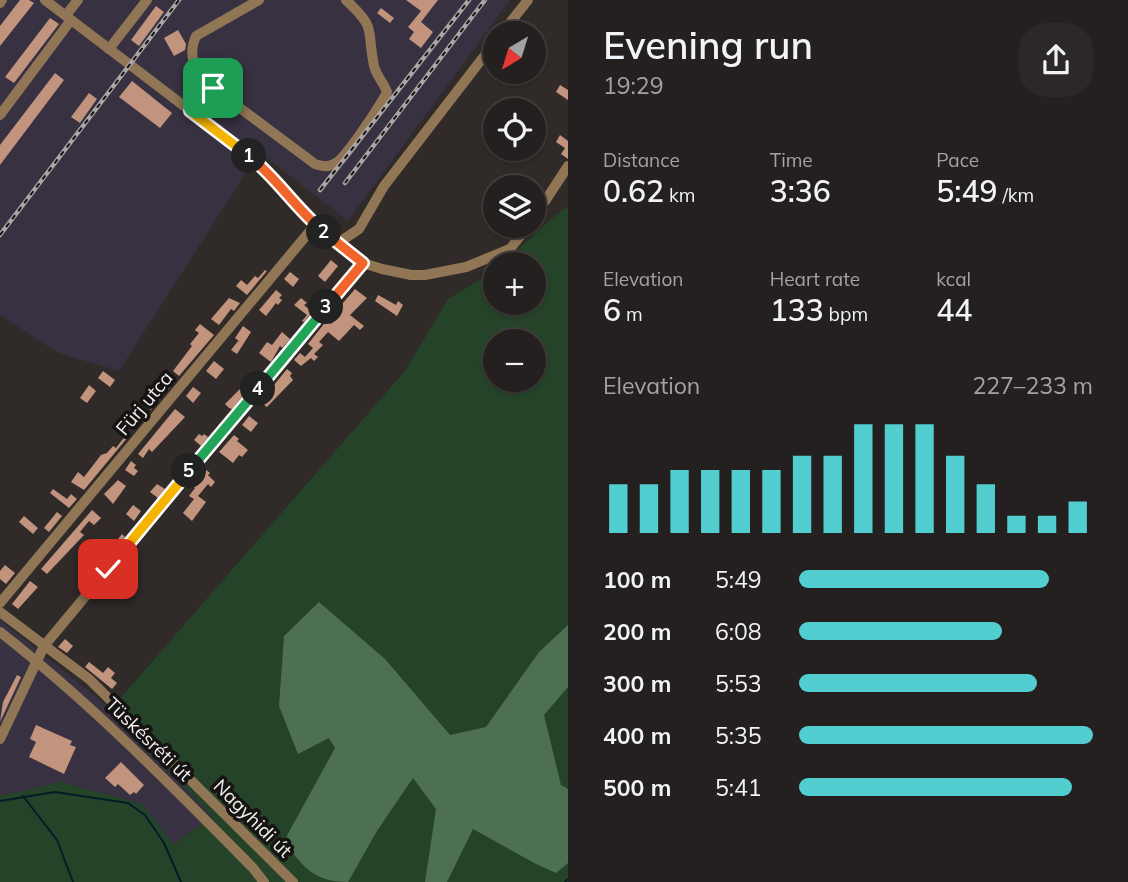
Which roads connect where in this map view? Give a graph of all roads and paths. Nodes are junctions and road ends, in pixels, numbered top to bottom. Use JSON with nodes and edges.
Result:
{"nodes":[{"id":1,"x":46,"y":0,"type":"edge"},
{"id":2,"x":78,"y":0,"type":"edge"},
{"id":3,"x":147,"y":0,"type":"edge"},
{"id":4,"x":259,"y":0,"type":"edge"},
{"id":5,"x":346,"y":0,"type":"edge"},
{"id":6,"x":528,"y":0,"type":"edge"},
{"id":7,"x":69,"y":18,"type":"junction"},
{"id":8,"x":511,"y":21,"type":"edge"},
{"id":9,"x":109,"y":49,"type":"junction"},
{"id":10,"x":483,"y":58,"type":"edge"},
{"id":11,"x":213,"y":88,"type":"junction"},
{"id":12,"x":190,"y":111,"type":"junction"},
{"id":13,"x":0,"y":115,"type":"edge"},
{"id":14,"x":568,"y":166,"type":"edge"},
{"id":15,"x":546,"y":200,"type":"edge"},
{"id":16,"x":315,"y":225,"type":"junction"},
{"id":17,"x":519,"y":238,"type":"edge"},
{"id":18,"x":338,"y":243,"type":"junction"},
{"id":19,"x":363,"y":263,"type":"junction"},
{"id":20,"x":0,"y":603,"type":"edge"},
{"id":21,"x":0,"y":612,"type":"edge"},
{"id":22,"x":0,"y":632,"type":"edge"},
{"id":23,"x":44,"y":646,"type":"junction"},
{"id":24,"x":37,"y":661,"type":"junction"},
{"id":25,"x":0,"y":739,"type":"edge"},
{"id":26,"x":264,"y":882,"type":"edge"},
{"id":27,"x":293,"y":882,"type":"edge"}],
"edges":[{"from":1,"to":7,"type":"street"},
{"from":2,"to":7,"type":"street"},
{"from":3,"to":9,"type":"street"},
{"from":4,"to":11,"type":"street"},
{"from":5,"to":11,"type":"street"},
{"from":6,"to":8,"type":"street"},
{"from":7,"to":9,"type":"street"},
{"from":7,"to":13,"type":"street"},
{"from":9,"to":12,"type":"street"},
{"from":10,"to":18,"type":"street"},
{"from":11,"to":12,"type":"street"},
{"from":12,"to":16,"type":"street"},
{"from":14,"to":15,"type":"street"},
{"from":16,"to":18,"type":"street"},
{"from":16,"to":20,"type":"street","name":"Fürj utca"},
{"from":17,"to":19,"type":"street"},
{"from":18,"to":19,"type":"street"},
{"from":19,"to":23,"type":"street"},
{"from":21,"to":23,"type":"street","name":"Nagyhidi út"},
{"from":22,"to":24,"type":"street","name":"Tüskésréti út"},
{"from":23,"to":24,"type":"street"},
{"from":23,"to":27,"type":"street","name":"Nagyhidi út"},
{"from":24,"to":25,"type":"street"},
{"from":24,"to":26,"type":"street","name":"Tüskésréti út"}]}
